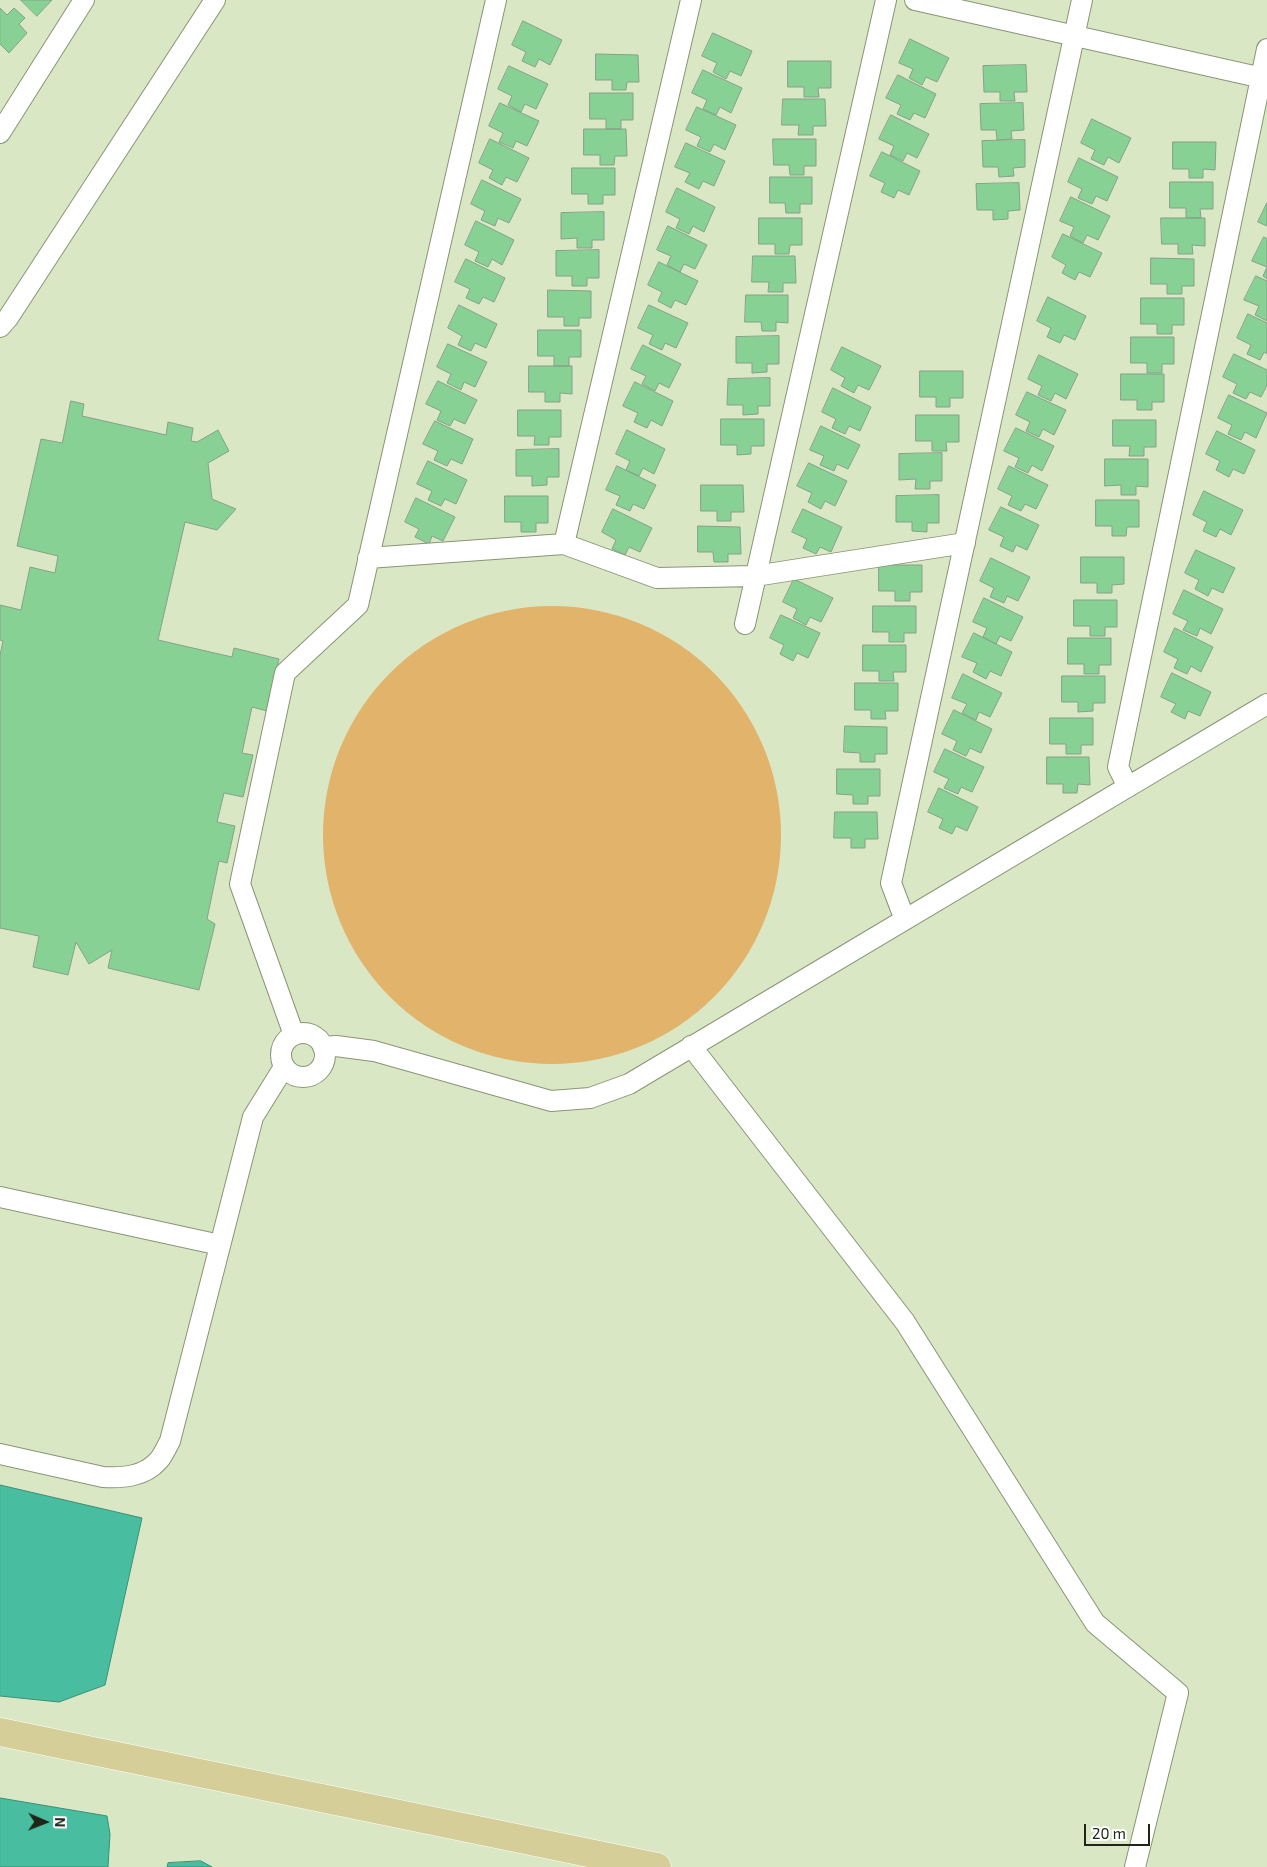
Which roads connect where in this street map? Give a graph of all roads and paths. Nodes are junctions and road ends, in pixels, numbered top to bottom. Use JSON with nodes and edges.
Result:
{"nodes":[{"id":1,"x":84,"y":0,"type":"edge"},
{"id":2,"x":215,"y":0,"type":"edge"},
{"id":3,"x":496,"y":0,"type":"edge"},
{"id":4,"x":691,"y":0,"type":"edge"},
{"id":5,"x":886,"y":0,"type":"edge"},
{"id":6,"x":915,"y":0,"type":"edge"},
{"id":7,"x":1082,"y":0,"type":"edge"},
{"id":8,"x":1074,"y":36,"type":"junction"},
{"id":9,"x":1267,"y":49,"type":"edge"},
{"id":10,"x":1264,"y":78,"type":"edge"},
{"id":11,"x":0,"y":133,"type":"edge"},
{"id":12,"x":0,"y":328,"type":"edge"},
{"id":13,"x":965,"y":542,"type":"junction"},
{"id":14,"x":564,"y":544,"type":"junction"},
{"id":15,"x":368,"y":558,"type":"junction"},
{"id":16,"x":755,"y":576,"type":"junction"},
{"id":17,"x":745,"y":624,"type":"dead end"},
{"id":18,"x":1267,"y":704,"type":"edge"},
{"id":19,"x":1128,"y":787,"type":"junction"},
{"id":20,"x":904,"y":920,"type":"junction"},
{"id":21,"x":294,"y":1035,"type":"junction"},
{"id":22,"x":323,"y":1046,"type":"junction"},
{"id":23,"x":691,"y":1046,"type":"junction"},
{"id":24,"x":284,"y":1067,"type":"junction"},
{"id":25,"x":0,"y":1197,"type":"edge"},
{"id":26,"x":220,"y":1245,"type":"junction"},
{"id":27,"x":0,"y":1454,"type":"edge"},
{"id":28,"x":0,"y":1732,"type":"edge"},
{"id":29,"x":657,"y":1867,"type":"edge"},
{"id":30,"x":1135,"y":1867,"type":"edge"}],
"edges":[{"from":1,"to":11,"type":"street"},
{"from":2,"to":12,"type":"street"},
{"from":3,"to":15,"type":"street"},
{"from":4,"to":14,"type":"street"},
{"from":5,"to":16,"type":"street"},
{"from":6,"to":8,"type":"street"},
{"from":7,"to":8,"type":"street"},
{"from":8,"to":10,"type":"street"},
{"from":8,"to":13,"type":"street"},
{"from":9,"to":10,"type":"street"},
{"from":10,"to":19,"type":"street"},
{"from":13,"to":16,"type":"street"},
{"from":13,"to":20,"type":"street"},
{"from":14,"to":15,"type":"street"},
{"from":14,"to":16,"type":"street"},
{"from":15,"to":21,"type":"street"},
{"from":16,"to":17,"type":"street"},
{"from":18,"to":19,"type":"street"},
{"from":19,"to":20,"type":"street"},
{"from":20,"to":23,"type":"street"},
{"from":21,"to":22,"type":"street"},
{"from":21,"to":24,"type":"street"},
{"from":22,"to":23,"type":"street"},
{"from":22,"to":24,"type":"street"},
{"from":23,"to":30,"type":"street"},
{"from":24,"to":26,"type":"street"},
{"from":25,"to":26,"type":"street"},
{"from":26,"to":27,"type":"street"},
{"from":28,"to":29,"type":"main road"}]}
